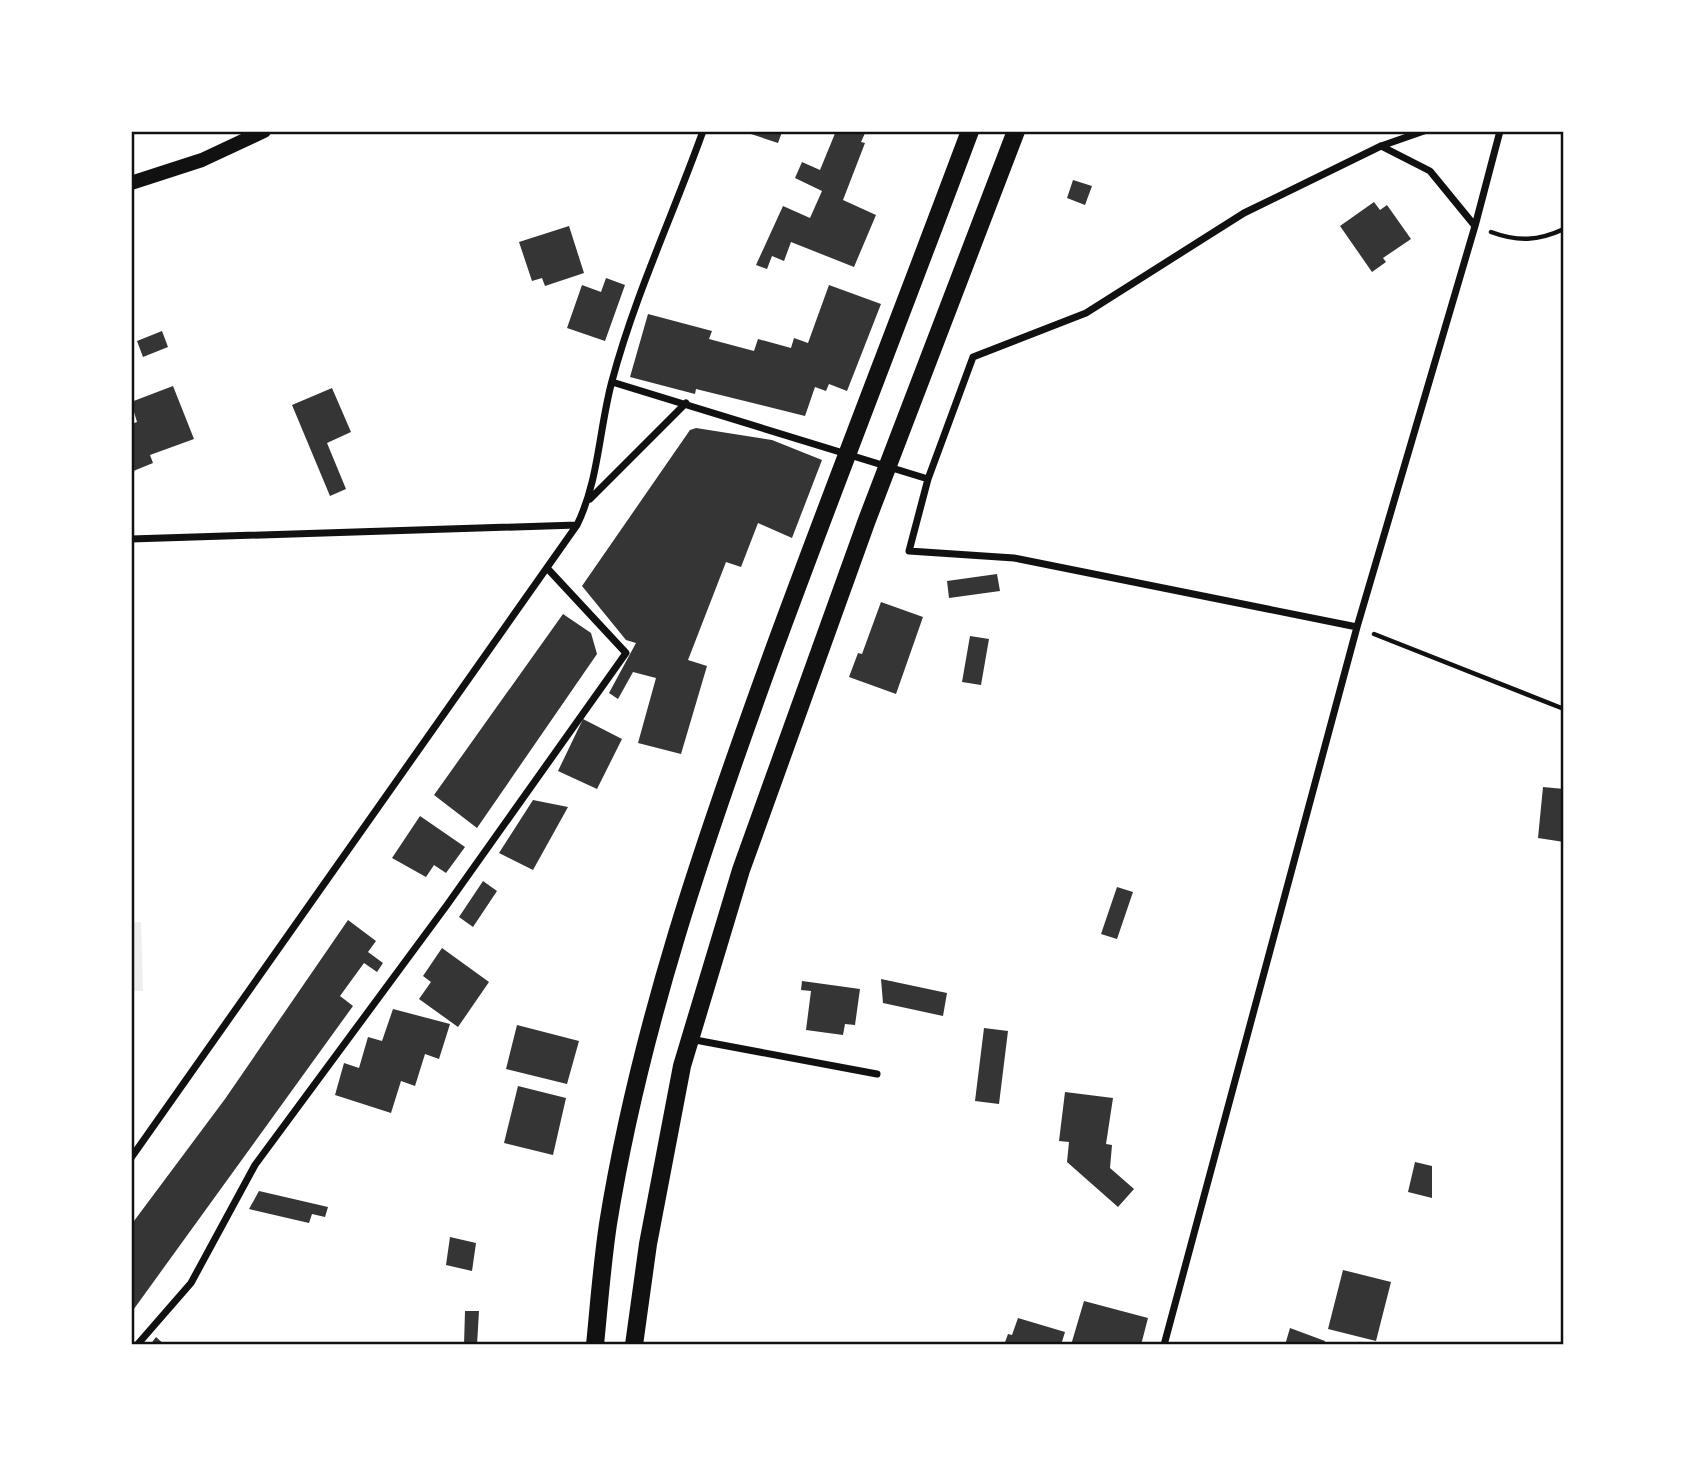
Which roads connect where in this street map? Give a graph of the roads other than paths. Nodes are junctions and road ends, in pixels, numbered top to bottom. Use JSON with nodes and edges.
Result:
{"nodes":[{"id":1,"x":264,"y":131,"type":"edge"},
{"id":2,"x":703,"y":131,"type":"edge"},
{"id":3,"x":970,"y":131,"type":"edge"},
{"id":4,"x":1016,"y":131,"type":"edge"},
{"id":5,"x":1423,"y":131,"type":"edge"},
{"id":6,"x":1500,"y":131,"type":"edge"},
{"id":7,"x":1381,"y":146,"type":"junction"},
{"id":8,"x":131,"y":183,"type":"edge"},
{"id":9,"x":1475,"y":226,"type":"junction"},
{"id":10,"x":612,"y":382,"type":"junction"},
{"id":11,"x":686,"y":403,"type":"junction"},
{"id":12,"x":847,"y":452,"type":"junction"},
{"id":13,"x":890,"y":458,"type":"junction"},
{"id":14,"x":928,"y":479,"type":"junction"},
{"id":15,"x":590,"y":499,"type":"junction"},
{"id":16,"x":577,"y":525,"type":"junction"},
{"id":17,"x":131,"y":539,"type":"edge"},
{"id":18,"x":547,"y":568,"type":"junction"},
{"id":19,"x":1357,"y":627,"type":"junction"},
{"id":20,"x":689,"y":1039,"type":"junction"},
{"id":21,"x":877,"y":1074,"type":"dead end"},
{"id":22,"x":131,"y":1158,"type":"edge"},
{"id":23,"x":137,"y":1345,"type":"edge"},
{"id":24,"x":595,"y":1345,"type":"edge"},
{"id":25,"x":634,"y":1345,"type":"edge"},
{"id":26,"x":1164,"y":1345,"type":"edge"}],
"edges":[{"from":1,"to":8,"type":"main road"},
{"from":2,"to":10,"type":"street"},
{"from":3,"to":12,"type":"main road"},
{"from":4,"to":13,"type":"main road"},
{"from":5,"to":7,"type":"street"},
{"from":6,"to":9,"type":"street"},
{"from":7,"to":9,"type":"street"},
{"from":7,"to":14,"type":"street"},
{"from":9,"to":19,"type":"street"},
{"from":10,"to":11,"type":"street"},
{"from":10,"to":15,"type":"street"},
{"from":11,"to":12,"type":"street"},
{"from":11,"to":15,"type":"street"},
{"from":12,"to":13,"type":"street"},
{"from":12,"to":24,"type":"main road"},
{"from":13,"to":14,"type":"street"},
{"from":13,"to":20,"type":"main road"},
{"from":14,"to":19,"type":"street"},
{"from":15,"to":16,"type":"street"},
{"from":16,"to":17,"type":"street"},
{"from":16,"to":18,"type":"street"},
{"from":18,"to":22,"type":"street"},
{"from":18,"to":23,"type":"street"},
{"from":19,"to":26,"type":"street"},
{"from":20,"to":21,"type":"street"},
{"from":20,"to":25,"type":"main road"}]}
